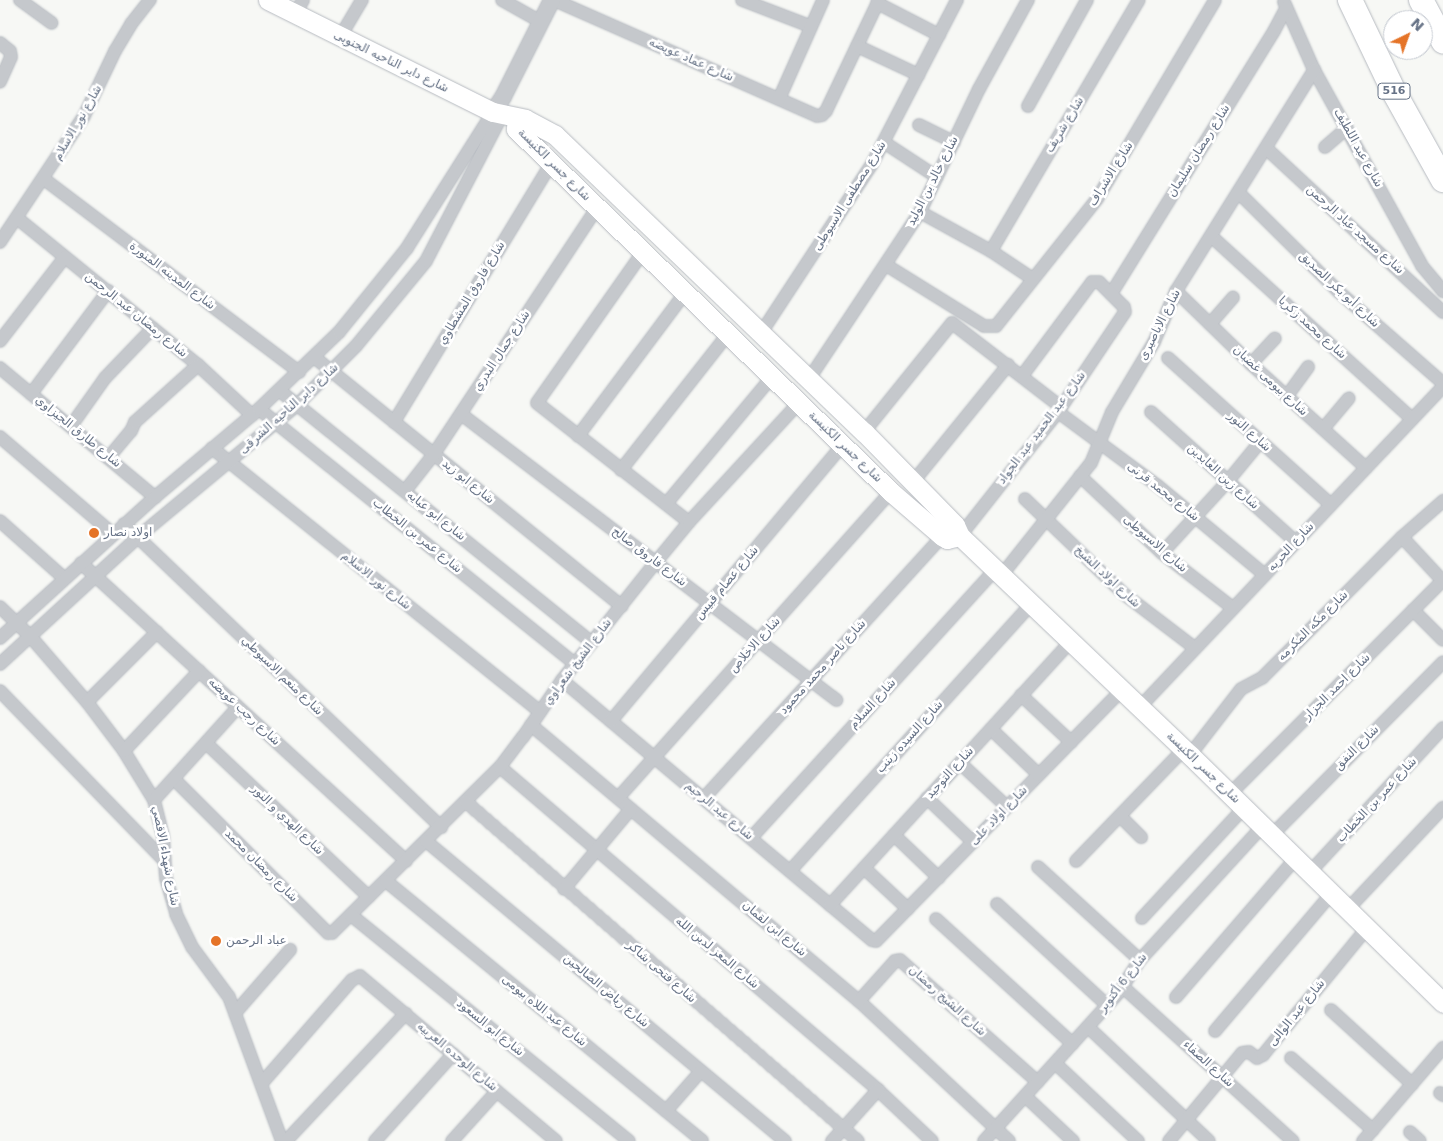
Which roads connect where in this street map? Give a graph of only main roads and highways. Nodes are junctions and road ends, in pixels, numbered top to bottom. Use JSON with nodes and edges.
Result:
{"nodes":[{"id":1,"x":268,"y":0,"type":"edge"},
{"id":2,"x":1350,"y":0,"type":"edge"},
{"id":3,"x":1421,"y":0,"type":"edge"},
{"id":4,"x":299,"y":7,"type":"edge"},
{"id":5,"x":1443,"y":42,"type":"edge"},
{"id":6,"x":504,"y":110,"type":"junction"},
{"id":7,"x":1443,"y":180,"type":"edge"},
{"id":8,"x":951,"y":536,"type":"junction"},
{"id":9,"x":1443,"y":1003,"type":"edge"}],
"edges":[{"from":1,"to":4,"type":"main road","name":"شارع داير الناحيه الجنوبى"},
{"from":2,"to":7,"type":"highway","number":"516"},
{"from":3,"to":5,"type":"highway"},
{"from":4,"to":6,"type":"main road","name":"شارع داير الناحيه الجنوبى"},
{"from":6,"to":8,"type":"main road","name":"شارع جسر الكنيسة"},
{"from":6,"to":8,"type":"main road","name":"شارع جسر الكنيسة"},
{"from":8,"to":9,"type":"main road","name":"شارع جسر الكنيسة"}]}
